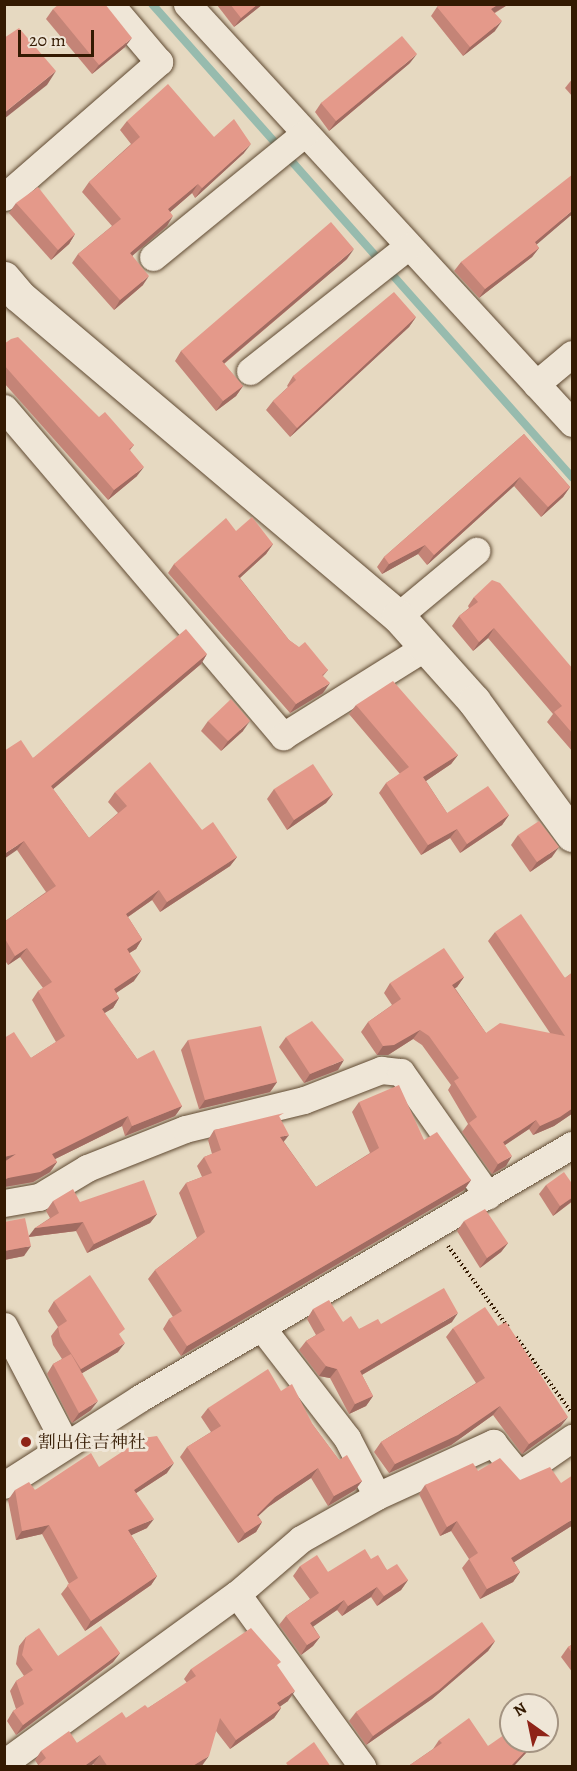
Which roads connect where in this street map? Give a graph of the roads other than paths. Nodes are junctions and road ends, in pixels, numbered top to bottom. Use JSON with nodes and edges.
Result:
{"nodes":[{"id":1,"x":110,"y":4,"type":"edge"},
{"id":2,"x":187,"y":4,"type":"edge"},
{"id":3,"x":291,"y":145,"type":"junction"},
{"id":4,"x":4,"y":197,"type":"edge"},
{"id":5,"x":403,"y":251,"type":"junction"},
{"id":6,"x":153,"y":257,"type":"dead end"},
{"id":7,"x":9,"y":294,"type":"edge"},
{"id":8,"x":573,"y":354,"type":"edge"},
{"id":9,"x":250,"y":371,"type":"dead end"},
{"id":10,"x":536,"y":384,"type":"junction"},
{"id":11,"x":4,"y":408,"type":"edge"},
{"id":12,"x":573,"y":423,"type":"edge"},
{"id":13,"x":476,"y":551,"type":"dead end"},
{"id":14,"x":398,"y":616,"type":"junction"},
{"id":15,"x":427,"y":646,"type":"junction"},
{"id":16,"x":573,"y":836,"type":"edge"},
{"id":17,"x":573,"y":1145,"type":"edge"},
{"id":18,"x":488,"y":1196,"type":"junction"},
{"id":19,"x":4,"y":1203,"type":"edge"},
{"id":20,"x":4,"y":1326,"type":"edge"},
{"id":21,"x":262,"y":1328,"type":"junction"},
{"id":22,"x":573,"y":1438,"type":"edge"},
{"id":23,"x":66,"y":1443,"type":"junction"},
{"id":24,"x":4,"y":1485,"type":"edge"},
{"id":25,"x":376,"y":1496,"type":"junction"},
{"id":26,"x":237,"y":1594,"type":"junction"},
{"id":27,"x":4,"y":1762,"type":"edge"},
{"id":28,"x":362,"y":1767,"type":"edge"}],
"edges":[{"from":1,"to":4,"type":"street"},
{"from":2,"to":3,"type":"street"},
{"from":3,"to":5,"type":"street"},
{"from":3,"to":6,"type":"street"},
{"from":5,"to":9,"type":"street"},
{"from":5,"to":10,"type":"street"},
{"from":7,"to":14,"type":"street"},
{"from":8,"to":10,"type":"street"},
{"from":10,"to":12,"type":"street"},
{"from":11,"to":15,"type":"street"},
{"from":13,"to":14,"type":"street"},
{"from":14,"to":15,"type":"street"},
{"from":15,"to":16,"type":"street"},
{"from":17,"to":18,"type":"street"},
{"from":18,"to":19,"type":"street"},
{"from":18,"to":21,"type":"street"},
{"from":20,"to":23,"type":"street"},
{"from":21,"to":23,"type":"street"},
{"from":21,"to":25,"type":"street"},
{"from":22,"to":25,"type":"street"},
{"from":23,"to":24,"type":"street"},
{"from":25,"to":26,"type":"street"},
{"from":26,"to":27,"type":"street"},
{"from":26,"to":28,"type":"street"}]}
